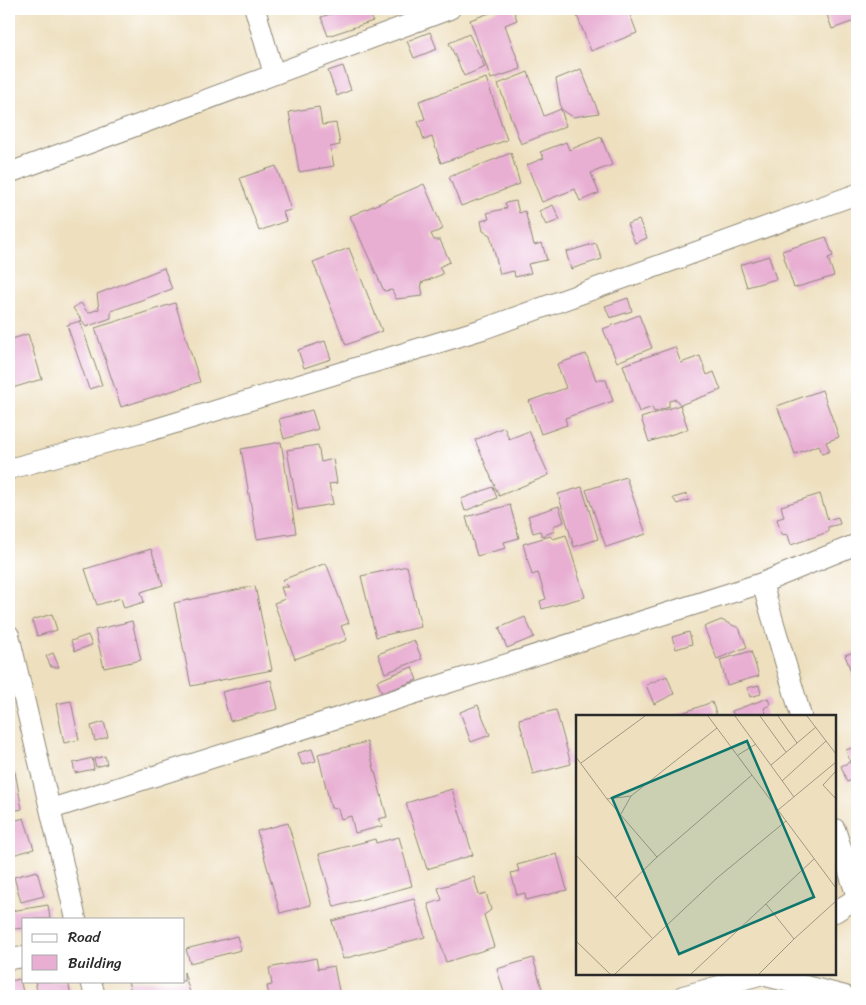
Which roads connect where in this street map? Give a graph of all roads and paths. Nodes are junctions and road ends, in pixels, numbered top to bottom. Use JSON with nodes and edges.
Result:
{"nodes":[{"id":1,"x":255,"y":9,"type":"edge"},
{"id":2,"x":450,"y":9,"type":"edge"},
{"id":3,"x":274,"y":74,"type":"junction"},
{"id":4,"x":9,"y":173,"type":"edge"},
{"id":5,"x":857,"y":194,"type":"edge"},
{"id":6,"x":9,"y":469,"type":"edge"},
{"id":7,"x":857,"y":544,"type":"edge"},
{"id":8,"x":762,"y":583,"type":"junction"},
{"id":9,"x":9,"y":635,"type":"edge"},
{"id":10,"x":801,"y":715,"type":"edge"},
{"id":11,"x":51,"y":809,"type":"junction"},
{"id":12,"x":836,"y":832,"type":"edge"},
{"id":13,"x":857,"y":897,"type":"edge"},
{"id":14,"x":836,"y":911,"type":"edge"},
{"id":15,"x":76,"y":918,"type":"edge"},
{"id":16,"x":22,"y":957,"type":"edge"},
{"id":17,"x":9,"y":959,"type":"edge"},
{"id":18,"x":758,"y":975,"type":"edge"},
{"id":19,"x":766,"y":975,"type":"edge"},
{"id":20,"x":91,"y":982,"type":"edge"},
{"id":21,"x":95,"y":996,"type":"edge"},
{"id":22,"x":683,"y":996,"type":"edge"},
{"id":23,"x":845,"y":996,"type":"edge"}],
"edges":[{"from":1,"to":3,"type":"street"},
{"from":2,"to":3,"type":"street"},
{"from":3,"to":4,"type":"street"},
{"from":5,"to":6,"type":"street"},
{"from":7,"to":8,"type":"street"},
{"from":8,"to":10,"type":"street"},
{"from":8,"to":11,"type":"street"},
{"from":9,"to":11,"type":"street"},
{"from":11,"to":15,"type":"street"},
{"from":12,"to":13,"type":"street"},
{"from":13,"to":14,"type":"street"},
{"from":16,"to":17,"type":"street"},
{"from":18,"to":22,"type":"street"},
{"from":19,"to":23,"type":"street"},
{"from":20,"to":21,"type":"street"}]}
